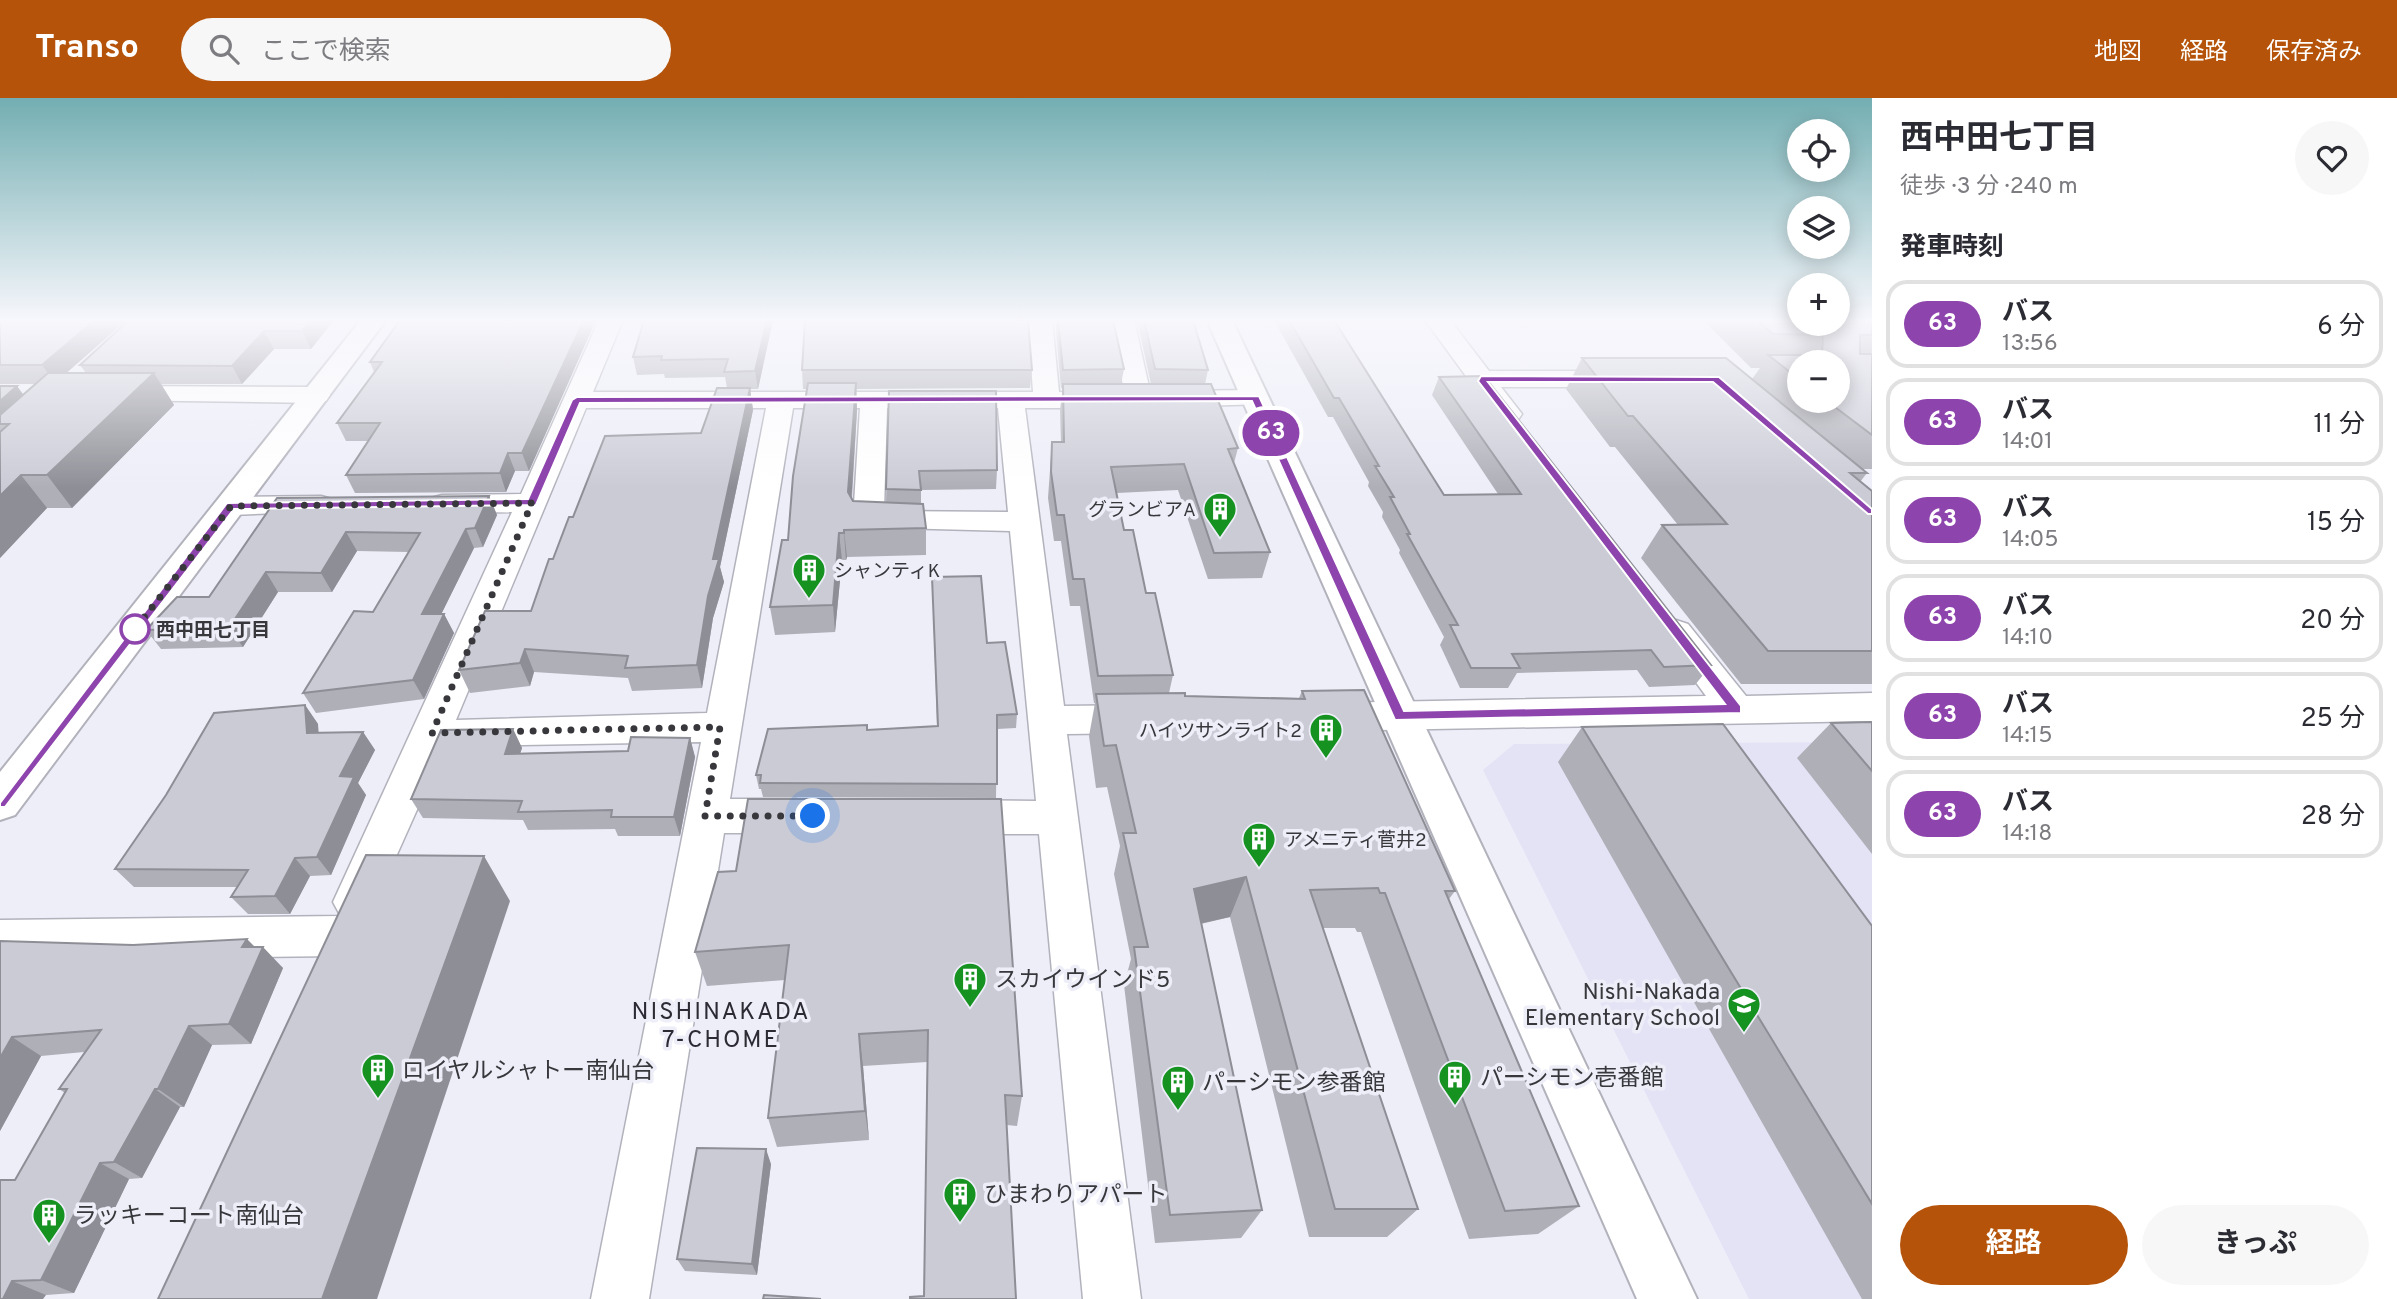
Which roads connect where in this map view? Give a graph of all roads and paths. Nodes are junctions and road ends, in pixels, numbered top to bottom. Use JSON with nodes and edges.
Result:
{"nodes":[{"id":1,"x":331,"y":376,"type":"edge"},
{"id":2,"x":587,"y":376,"type":"edge"},
{"id":3,"x":1032,"y":376,"type":"edge"},
{"id":4,"x":1134,"y":376,"type":"edge"},
{"id":5,"x":1245,"y":376,"type":"edge"},
{"id":6,"x":1479,"y":376,"type":"edge"},
{"id":7,"x":1481,"y":379,"type":"junction"},
{"id":8,"x":1646,"y":379,"type":"edge"},
{"id":9,"x":93,"y":394,"type":"edge"},
{"id":10,"x":317,"y":395,"type":"junction"},
{"id":11,"x":1255,"y":398,"type":"junction"},
{"id":12,"x":577,"y":400,"type":"junction"},
{"id":13,"x":1139,"y":400,"type":"junction"},
{"id":14,"x":781,"y":401,"type":"junction"},
{"id":15,"x":874,"y":401,"type":"junction"},
{"id":16,"x":1029,"y":401,"type":"junction"},
{"id":17,"x":1523,"y":434,"type":"edge"},
{"id":18,"x":532,"y":503,"type":"junction"},
{"id":19,"x":345,"y":504,"type":"edge"},
{"id":20,"x":412,"y":504,"type":"edge"},
{"id":21,"x":231,"y":506,"type":"junction"},
{"id":22,"x":1024,"y":522,"type":"junction"},
{"id":23,"x":1658,"y":608,"type":"edge"},
{"id":24,"x":1872,"y":707,"type":"edge"},
{"id":25,"x":1737,"y":709,"type":"junction"},
{"id":26,"x":1400,"y":716,"type":"junction"},
{"id":27,"x":1287,"y":717,"type":"edge"},
{"id":28,"x":1180,"y":719,"type":"edge"},
{"id":29,"x":1046,"y":720,"type":"junction"},
{"id":30,"x":720,"y":727,"type":"junction"},
{"id":31,"x":432,"y":733,"type":"junction"},
{"id":32,"x":0,"y":803,"type":"edge"},
{"id":33,"x":705,"y":816,"type":"junction"},
{"id":34,"x":827,"y":817,"type":"edge"},
{"id":35,"x":921,"y":817,"type":"edge"},
{"id":36,"x":1056,"y":818,"type":"junction"},
{"id":37,"x":0,"y":940,"type":"edge"},
{"id":38,"x":620,"y":1299,"type":"edge"},
{"id":39,"x":1112,"y":1299,"type":"edge"},
{"id":40,"x":1667,"y":1299,"type":"edge"}],
"edges":[{"from":1,"to":10,"type":"street"},
{"from":2,"to":12,"type":"street"},
{"from":3,"to":16,"type":"street"},
{"from":4,"to":13,"type":"street"},
{"from":5,"to":11,"type":"street"},
{"from":6,"to":7,"type":"street"},
{"from":7,"to":8,"type":"street"},
{"from":7,"to":17,"type":"street"},
{"from":9,"to":10,"type":"street"},
{"from":10,"to":21,"type":"street"},
{"from":11,"to":13,"type":"street"},
{"from":11,"to":26,"type":"street"},
{"from":12,"to":14,"type":"street"},
{"from":12,"to":18,"type":"street"},
{"from":13,"to":16,"type":"street"},
{"from":14,"to":15,"type":"street"},
{"from":14,"to":30,"type":"street"},
{"from":15,"to":16,"type":"street"},
{"from":15,"to":22,"type":"street"},
{"from":16,"to":22,"type":"street"},
{"from":18,"to":20,"type":"street"},
{"from":18,"to":31,"type":"street"},
{"from":19,"to":21,"type":"street"},
{"from":21,"to":32,"type":"street"},
{"from":22,"to":29,"type":"street"},
{"from":23,"to":25,"type":"street"},
{"from":24,"to":25,"type":"street"},
{"from":25,"to":26,"type":"street"},
{"from":26,"to":27,"type":"street"},
{"from":26,"to":40,"type":"street"},
{"from":28,"to":29,"type":"street"},
{"from":29,"to":36,"type":"street"},
{"from":30,"to":31,"type":"street"},
{"from":30,"to":33,"type":"street"},
{"from":31,"to":37,"type":"street"},
{"from":33,"to":34,"type":"street"},
{"from":33,"to":38,"type":"street"},
{"from":35,"to":36,"type":"street"},
{"from":36,"to":39,"type":"street"}]}
